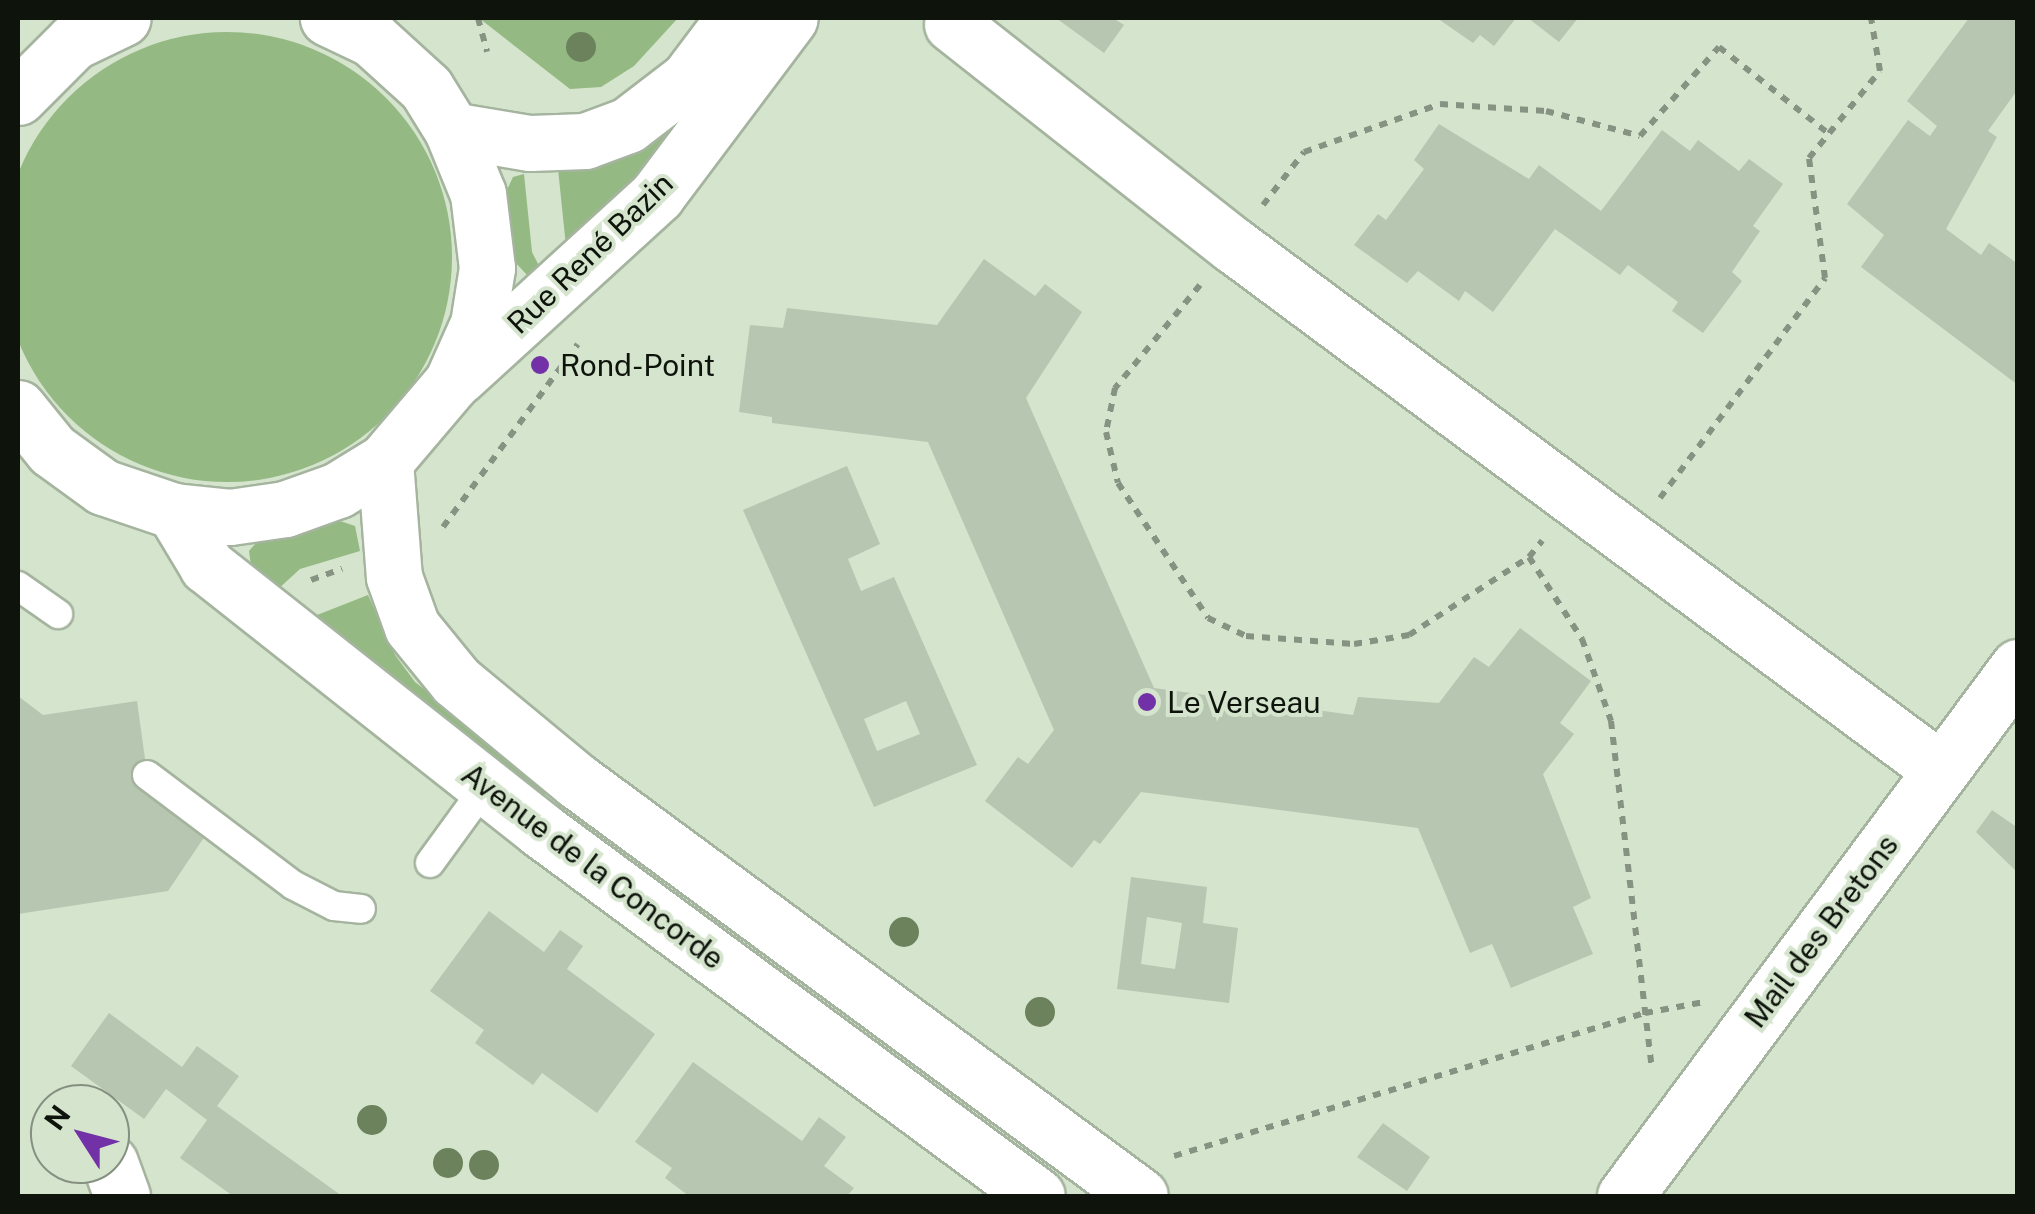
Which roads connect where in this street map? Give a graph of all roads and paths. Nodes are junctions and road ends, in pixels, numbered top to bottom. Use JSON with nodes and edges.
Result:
{"nodes":[{"id":1,"x":122,"y":18,"type":"edge"},
{"id":2,"x":328,"y":18,"type":"edge"},
{"id":3,"x":478,"y":18,"type":"edge"},
{"id":4,"x":734,"y":18,"type":"edge"},
{"id":5,"x":790,"y":18,"type":"edge"},
{"id":6,"x":1871,"y":18,"type":"edge"},
{"id":7,"x":952,"y":24,"type":"dead end"},
{"id":8,"x":71,"y":30,"type":"edge"},
{"id":9,"x":487,"y":52,"type":"dead end"},
{"id":10,"x":18,"y":97,"type":"edge"},
{"id":11,"x":452,"y":130,"type":"junction"},
{"id":12,"x":1829,"y":134,"type":"junction"},
{"id":13,"x":1233,"y":244,"type":"junction"},
{"id":14,"x":452,"y":382,"type":"junction"},
{"id":15,"x":18,"y":408,"type":"edge"},
{"id":16,"x":34,"y":456,"type":"edge"},
{"id":17,"x":386,"y":461,"type":"junction"},
{"id":18,"x":1576,"y":500,"type":"junction"},
{"id":19,"x":174,"y":511,"type":"junction"},
{"id":20,"x":1630,"y":540,"type":"junction"},
{"id":21,"x":1529,"y":557,"type":"junction"},
{"id":22,"x":360,"y":563,"type":"dead end"},
{"id":23,"x":18,"y":586,"type":"edge"},
{"id":24,"x":295,"y":586,"type":"dead end"},
{"id":25,"x":58,"y":614,"type":"dead end"},
{"id":26,"x":2018,"y":666,"type":"edge"},
{"id":27,"x":1941,"y":770,"type":"junction"},
{"id":28,"x":147,"y":775,"type":"dead end"},
{"id":29,"x":486,"y":786,"type":"junction"},
{"id":30,"x":430,"y":863,"type":"dead end"},
{"id":31,"x":361,"y":909,"type":"dead end"},
{"id":32,"x":1779,"y":988,"type":"junction"},
{"id":33,"x":1645,"y":1013,"type":"junction"},
{"id":34,"x":1661,"y":1148,"type":"junction"},
{"id":35,"x":1124,"y":1182,"type":"edge"},
{"id":36,"x":1037,"y":1196,"type":"edge"},
{"id":37,"x":1625,"y":1196,"type":"edge"}],
"edges":[{"from":1,"to":8,"type":"street"},
{"from":2,"to":11,"type":"street"},
{"from":3,"to":9,"type":"path"},
{"from":4,"to":11,"type":"street"},
{"from":5,"to":14,"type":"street","name":"Rue René Bazin"},
{"from":6,"to":12,"type":"path"},
{"from":7,"to":13,"type":"street"},
{"from":8,"to":10,"type":"street"},
{"from":11,"to":14,"type":"street"},
{"from":12,"to":13,"type":"path"},
{"from":12,"to":20,"type":"path"},
{"from":13,"to":18,"type":"street"},
{"from":13,"to":21,"type":"path"},
{"from":14,"to":17,"type":"street"},
{"from":15,"to":16,"type":"street"},
{"from":16,"to":19,"type":"street"},
{"from":17,"to":19,"type":"street"},
{"from":17,"to":35,"type":"street","name":"Avenue de la Concorde"},
{"from":18,"to":20,"type":"street"},
{"from":18,"to":21,"type":"path"},
{"from":19,"to":29,"type":"street","name":"Avenue de la Concorde"},
{"from":20,"to":27,"type":"street"},
{"from":21,"to":33,"type":"path"},
{"from":22,"to":24,"type":"path"},
{"from":23,"to":25,"type":"lane"},
{"from":26,"to":27,"type":"street","name":"Mail des Bretons"},
{"from":27,"to":32,"type":"street","name":"Mail des Bretons"},
{"from":28,"to":31,"type":"lane"},
{"from":29,"to":30,"type":"lane"},
{"from":29,"to":36,"type":"street","name":"Avenue de la Concorde"},
{"from":32,"to":33,"type":"path"},
{"from":32,"to":34,"type":"street","name":"Mail des Bretons"},
{"from":33,"to":34,"type":"path"},
{"from":33,"to":35,"type":"path"},
{"from":34,"to":37,"type":"street","name":"Mail des Bretons"}]}
